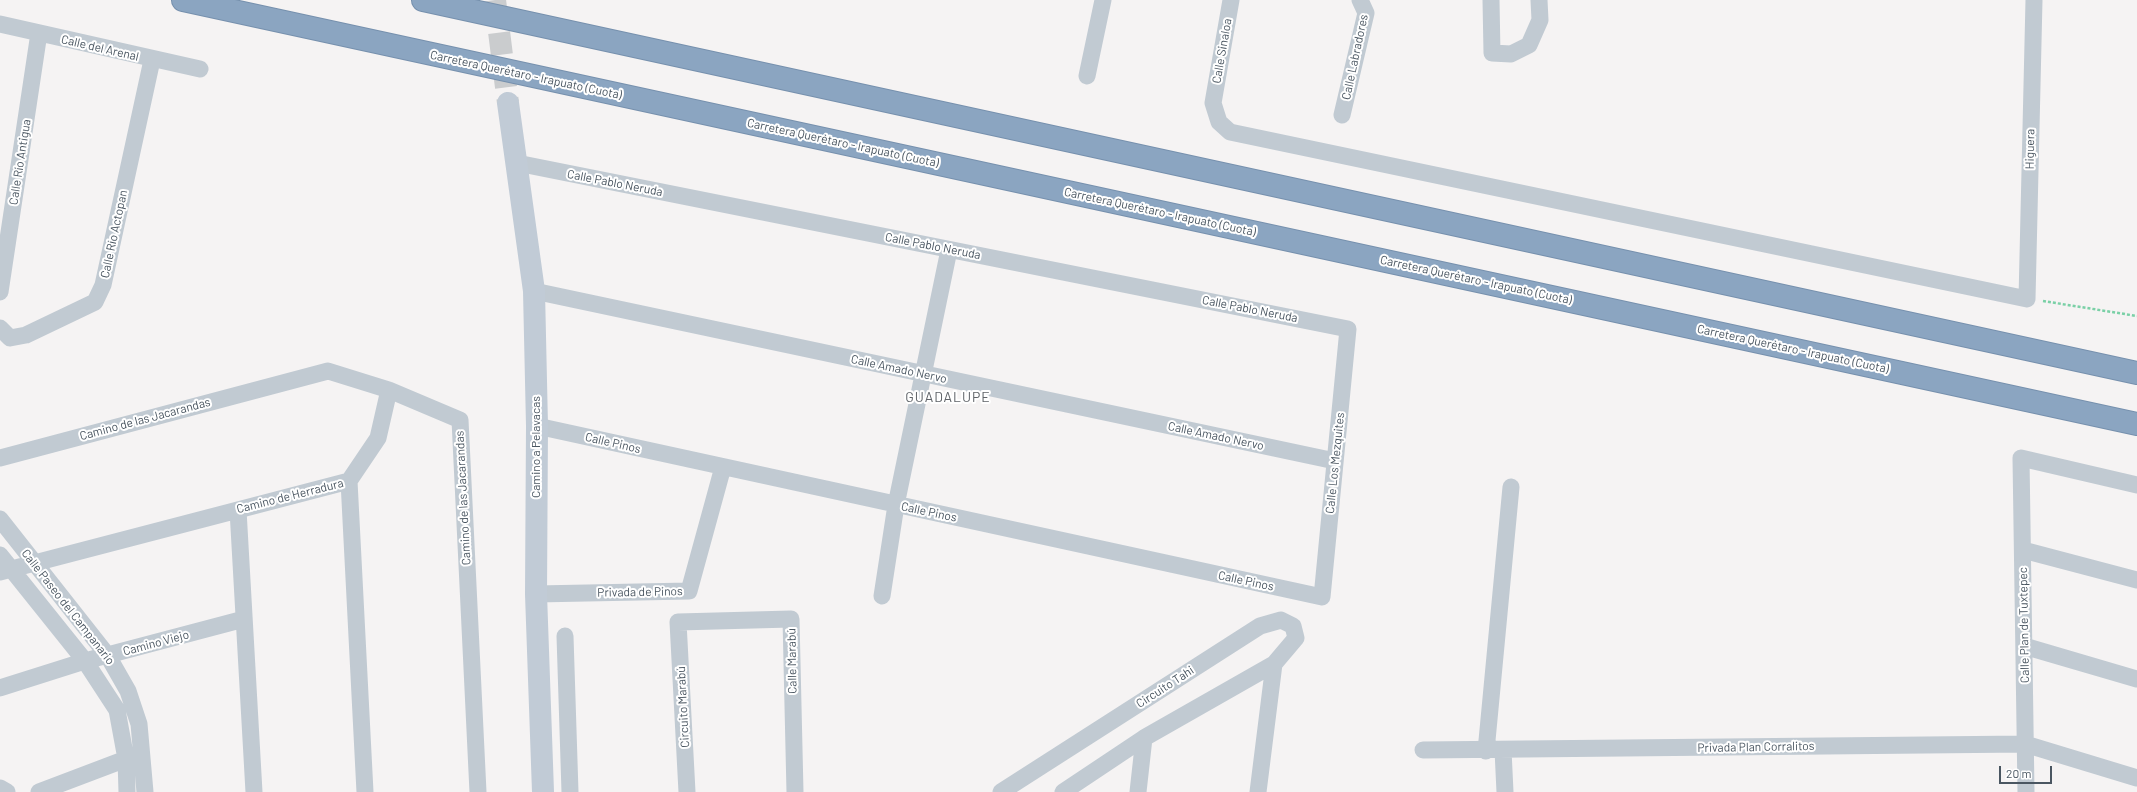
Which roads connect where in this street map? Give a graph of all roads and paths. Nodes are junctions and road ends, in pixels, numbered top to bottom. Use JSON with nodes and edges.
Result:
{"nodes":[{"id":1,"x":182,"y":0,"type":"edge"},
{"id":2,"x":423,"y":0,"type":"edge"},
{"id":3,"x":1103,"y":0,"type":"edge"},
{"id":4,"x":1231,"y":0,"type":"edge"},
{"id":5,"x":1360,"y":0,"type":"edge"},
{"id":6,"x":1491,"y":0,"type":"edge"},
{"id":7,"x":1539,"y":0,"type":"edge"},
{"id":8,"x":2034,"y":0,"type":"edge"},
{"id":9,"x":0,"y":24,"type":"edge"},
{"id":10,"x":39,"y":33,"type":"junction"},
{"id":11,"x":152,"y":60,"type":"junction"},
{"id":12,"x":200,"y":70,"type":"dead end"},
{"id":13,"x":1087,"y":76,"type":"dead end"},
{"id":14,"x":508,"y":103,"type":"tunnel mouth"},
{"id":15,"x":1342,"y":115,"type":"dead end"},
{"id":16,"x":517,"y":163,"type":"junction"},
{"id":17,"x":950,"y":250,"type":"junction"},
{"id":18,"x":534,"y":291,"type":"junction"},
{"id":19,"x":0,"y":292,"type":"edge"},
{"id":20,"x":2027,"y":299,"type":"junction"},
{"id":21,"x":2137,"y":316,"type":"edge"},
{"id":22,"x":0,"y":328,"type":"edge"},
{"id":23,"x":1348,"y":329,"type":"joint"},
{"id":24,"x":2064,"y":357,"type":"junction"},
{"id":25,"x":2137,"y":366,"type":"edge"},
{"id":26,"x":2137,"y":373,"type":"edge"},
{"id":27,"x":924,"y":374,"type":"junction"},
{"id":28,"x":389,"y":390,"type":"junction"},
{"id":29,"x":2056,"y":406,"type":"junction"},
{"id":30,"x":2137,"y":424,"type":"edge"},
{"id":31,"x":537,"y":426,"type":"junction"},
{"id":32,"x":2137,"y":432,"type":"edge"},
{"id":33,"x":0,"y":458,"type":"edge"},
{"id":34,"x":1335,"y":461,"type":"junction"},
{"id":35,"x":723,"y":467,"type":"junction"},
{"id":36,"x":349,"y":481,"type":"junction"},
{"id":37,"x":2137,"y":484,"type":"edge"},
{"id":38,"x":1511,"y":487,"type":"dead end"},
{"id":39,"x":896,"y":505,"type":"junction"},
{"id":40,"x":238,"y":510,"type":"junction"},
{"id":41,"x":0,"y":519,"type":"edge"},
{"id":42,"x":2023,"y":550,"type":"junction"},
{"id":43,"x":0,"y":555,"type":"edge"},
{"id":44,"x":34,"y":562,"type":"junction"},
{"id":45,"x":5,"y":571,"type":"edge"},
{"id":46,"x":2137,"y":580,"type":"edge"},
{"id":47,"x":536,"y":594,"type":"junction"},
{"id":48,"x":882,"y":596,"type":"dead end"},
{"id":49,"x":1322,"y":597,"type":"joint"},
{"id":50,"x":244,"y":619,"type":"junction"},
{"id":51,"x":678,"y":622,"type":"joint"},
{"id":52,"x":565,"y":636,"type":"dead end"},
{"id":53,"x":2024,"y":646,"type":"junction"},
{"id":54,"x":108,"y":656,"type":"junction"},
{"id":55,"x":85,"y":661,"type":"junction"},
{"id":56,"x":1274,"y":664,"type":"junction"},
{"id":57,"x":2137,"y":680,"type":"edge"},
{"id":58,"x":0,"y":688,"type":"edge"},
{"id":59,"x":1144,"y":738,"type":"junction"},
{"id":60,"x":2025,"y":744,"type":"junction"},
{"id":61,"x":1423,"y":750,"type":"dead end"},
{"id":62,"x":1503,"y":750,"type":"junction"},
{"id":63,"x":1486,"y":751,"type":"junction"},
{"id":64,"x":126,"y":759,"type":"junction"},
{"id":65,"x":2137,"y":778,"type":"edge"},
{"id":66,"x":0,"y":788,"type":"edge"},
{"id":67,"x":7,"y":792,"type":"edge"},
{"id":68,"x":39,"y":792,"type":"edge"},
{"id":69,"x":127,"y":792,"type":"edge"},
{"id":70,"x":145,"y":792,"type":"edge"},
{"id":71,"x":254,"y":792,"type":"edge"},
{"id":72,"x":365,"y":792,"type":"edge"},
{"id":73,"x":478,"y":792,"type":"edge"},
{"id":74,"x":543,"y":792,"type":"edge"},
{"id":75,"x":570,"y":792,"type":"edge"},
{"id":76,"x":687,"y":792,"type":"edge"},
{"id":77,"x":795,"y":792,"type":"edge"},
{"id":78,"x":1001,"y":792,"type":"edge"},
{"id":79,"x":1064,"y":792,"type":"edge"},
{"id":80,"x":1138,"y":792,"type":"edge"},
{"id":81,"x":1258,"y":792,"type":"edge"},
{"id":82,"x":1505,"y":792,"type":"edge"},
{"id":83,"x":2026,"y":792,"type":"edge"}],
"edges":[{"from":1,"to":29,"type":"highway","name":"Carretera Querétaro - Irapuato (Cuota)"},
{"from":2,"to":24,"type":"highway"},
{"from":3,"to":13,"type":"street"},
{"from":4,"to":20,"type":"street","name":"Calle Sinaloa"},
{"from":5,"to":15,"type":"street","name":"Calle Labradores"},
{"from":6,"to":7,"type":"street"},
{"from":8,"to":20,"type":"street","name":"Higuera"},
{"from":9,"to":10,"type":"street","name":"Calle del Arenal"},
{"from":10,"to":11,"type":"street","name":"Calle del Arenal"},
{"from":10,"to":19,"type":"street","name":"Calle Río Antigua"},
{"from":11,"to":12,"type":"street","name":"Calle del Arenal"},
{"from":11,"to":22,"type":"street","name":"Calle Río Actopan"},
{"from":14,"to":16,"type":"street","name":"Camino a Pelavacas"},
{"from":16,"to":17,"type":"street","name":"Calle Pablo Neruda"},
{"from":16,"to":18,"type":"street","name":"Camino a Pelavacas"},
{"from":17,"to":23,"type":"street","name":"Calle Pablo Neruda"},
{"from":17,"to":27,"type":"street"},
{"from":18,"to":27,"type":"street","name":"Calle Amado Nervo"},
{"from":18,"to":31,"type":"street","name":"Camino a Pelavacas"},
{"from":20,"to":21,"type":"path"},
{"from":23,"to":34,"type":"street","name":"Calle Los Mezquites"},
{"from":24,"to":25,"type":"highway"},
{"from":24,"to":26,"type":"highway"},
{"from":27,"to":34,"type":"street","name":"Calle Amado Nervo"},
{"from":27,"to":39,"type":"street"},
{"from":28,"to":33,"type":"street","name":"Camino de las Jacarandas"},
{"from":28,"to":36,"type":"street"},
{"from":28,"to":73,"type":"street","name":"Camino de las Jacarandas"},
{"from":29,"to":30,"type":"highway","name":"Carretera Querétaro - Irapuato (Cuota)"},
{"from":29,"to":32,"type":"highway"},
{"from":31,"to":35,"type":"street","name":"Calle Pinos"},
{"from":31,"to":47,"type":"street","name":"Camino a Pelavacas"},
{"from":34,"to":49,"type":"street","name":"Calle Los Mezquites"},
{"from":35,"to":39,"type":"street","name":"Calle Pinos"},
{"from":35,"to":47,"type":"street","name":"Privada de Pinos"},
{"from":36,"to":40,"type":"street","name":"Camino de Herradura"},
{"from":36,"to":72,"type":"street","name":"Camino de Herradura"},
{"from":37,"to":42,"type":"street","name":"Calle Plan de Tuxtepec"},
{"from":38,"to":63,"type":"street"},
{"from":39,"to":48,"type":"street"},
{"from":39,"to":49,"type":"street","name":"Calle Pinos"},
{"from":40,"to":44,"type":"street","name":"Camino de Herradura"},
{"from":40,"to":50,"type":"street"},
{"from":41,"to":44,"type":"street","name":"Calle Paseo del Campanario"},
{"from":42,"to":46,"type":"street"},
{"from":42,"to":53,"type":"street","name":"Calle Plan de Tuxtepec"},
{"from":43,"to":45,"type":"street","name":"Calle Paseo del Campanario"},
{"from":44,"to":45,"type":"street","name":"Camino de Herradura"},
{"from":44,"to":54,"type":"street","name":"Calle Paseo del Campanario"},
{"from":45,"to":55,"type":"street","name":"Calle Paseo del Campanario"},
{"from":47,"to":74,"type":"street","name":"Camino a Pelavacas"},
{"from":50,"to":54,"type":"street","name":"Camino Viejo"},
{"from":50,"to":71,"type":"street"},
{"from":51,"to":76,"type":"street","name":"Circuito Marabú"},
{"from":51,"to":77,"type":"street","name":"Calle Marabú"},
{"from":52,"to":75,"type":"street"},
{"from":53,"to":57,"type":"street"},
{"from":53,"to":60,"type":"street","name":"Calle Plan de Tuxtepec"},
{"from":54,"to":55,"type":"street","name":"Camino Viejo"},
{"from":54,"to":70,"type":"street","name":"Calle Paseo del Campanario"},
{"from":55,"to":58,"type":"street","name":"Camino Viejo"},
{"from":55,"to":64,"type":"street","name":"Calle Paseo del Campanario"},
{"from":56,"to":59,"type":"street","name":"Circuito Tahi"},
{"from":56,"to":78,"type":"street","name":"Circuito Tahi"},
{"from":56,"to":81,"type":"street"},
{"from":59,"to":79,"type":"street","name":"Circuito Tahi"},
{"from":59,"to":80,"type":"street"},
{"from":60,"to":62,"type":"street","name":"Privada Plan Corralitos"},
{"from":60,"to":65,"type":"street","name":"Privada Plan Corralitos"},
{"from":60,"to":83,"type":"street","name":"Calle Plan de Tuxtepec"},
{"from":61,"to":63,"type":"street","name":"Privada Plan Corralitos"},
{"from":62,"to":63,"type":"street","name":"Privada Plan Corralitos"},
{"from":62,"to":82,"type":"street"},
{"from":64,"to":68,"type":"street"},
{"from":64,"to":69,"type":"street","name":"Calle Paseo del Campanario"},
{"from":66,"to":67,"type":"street"}]}
